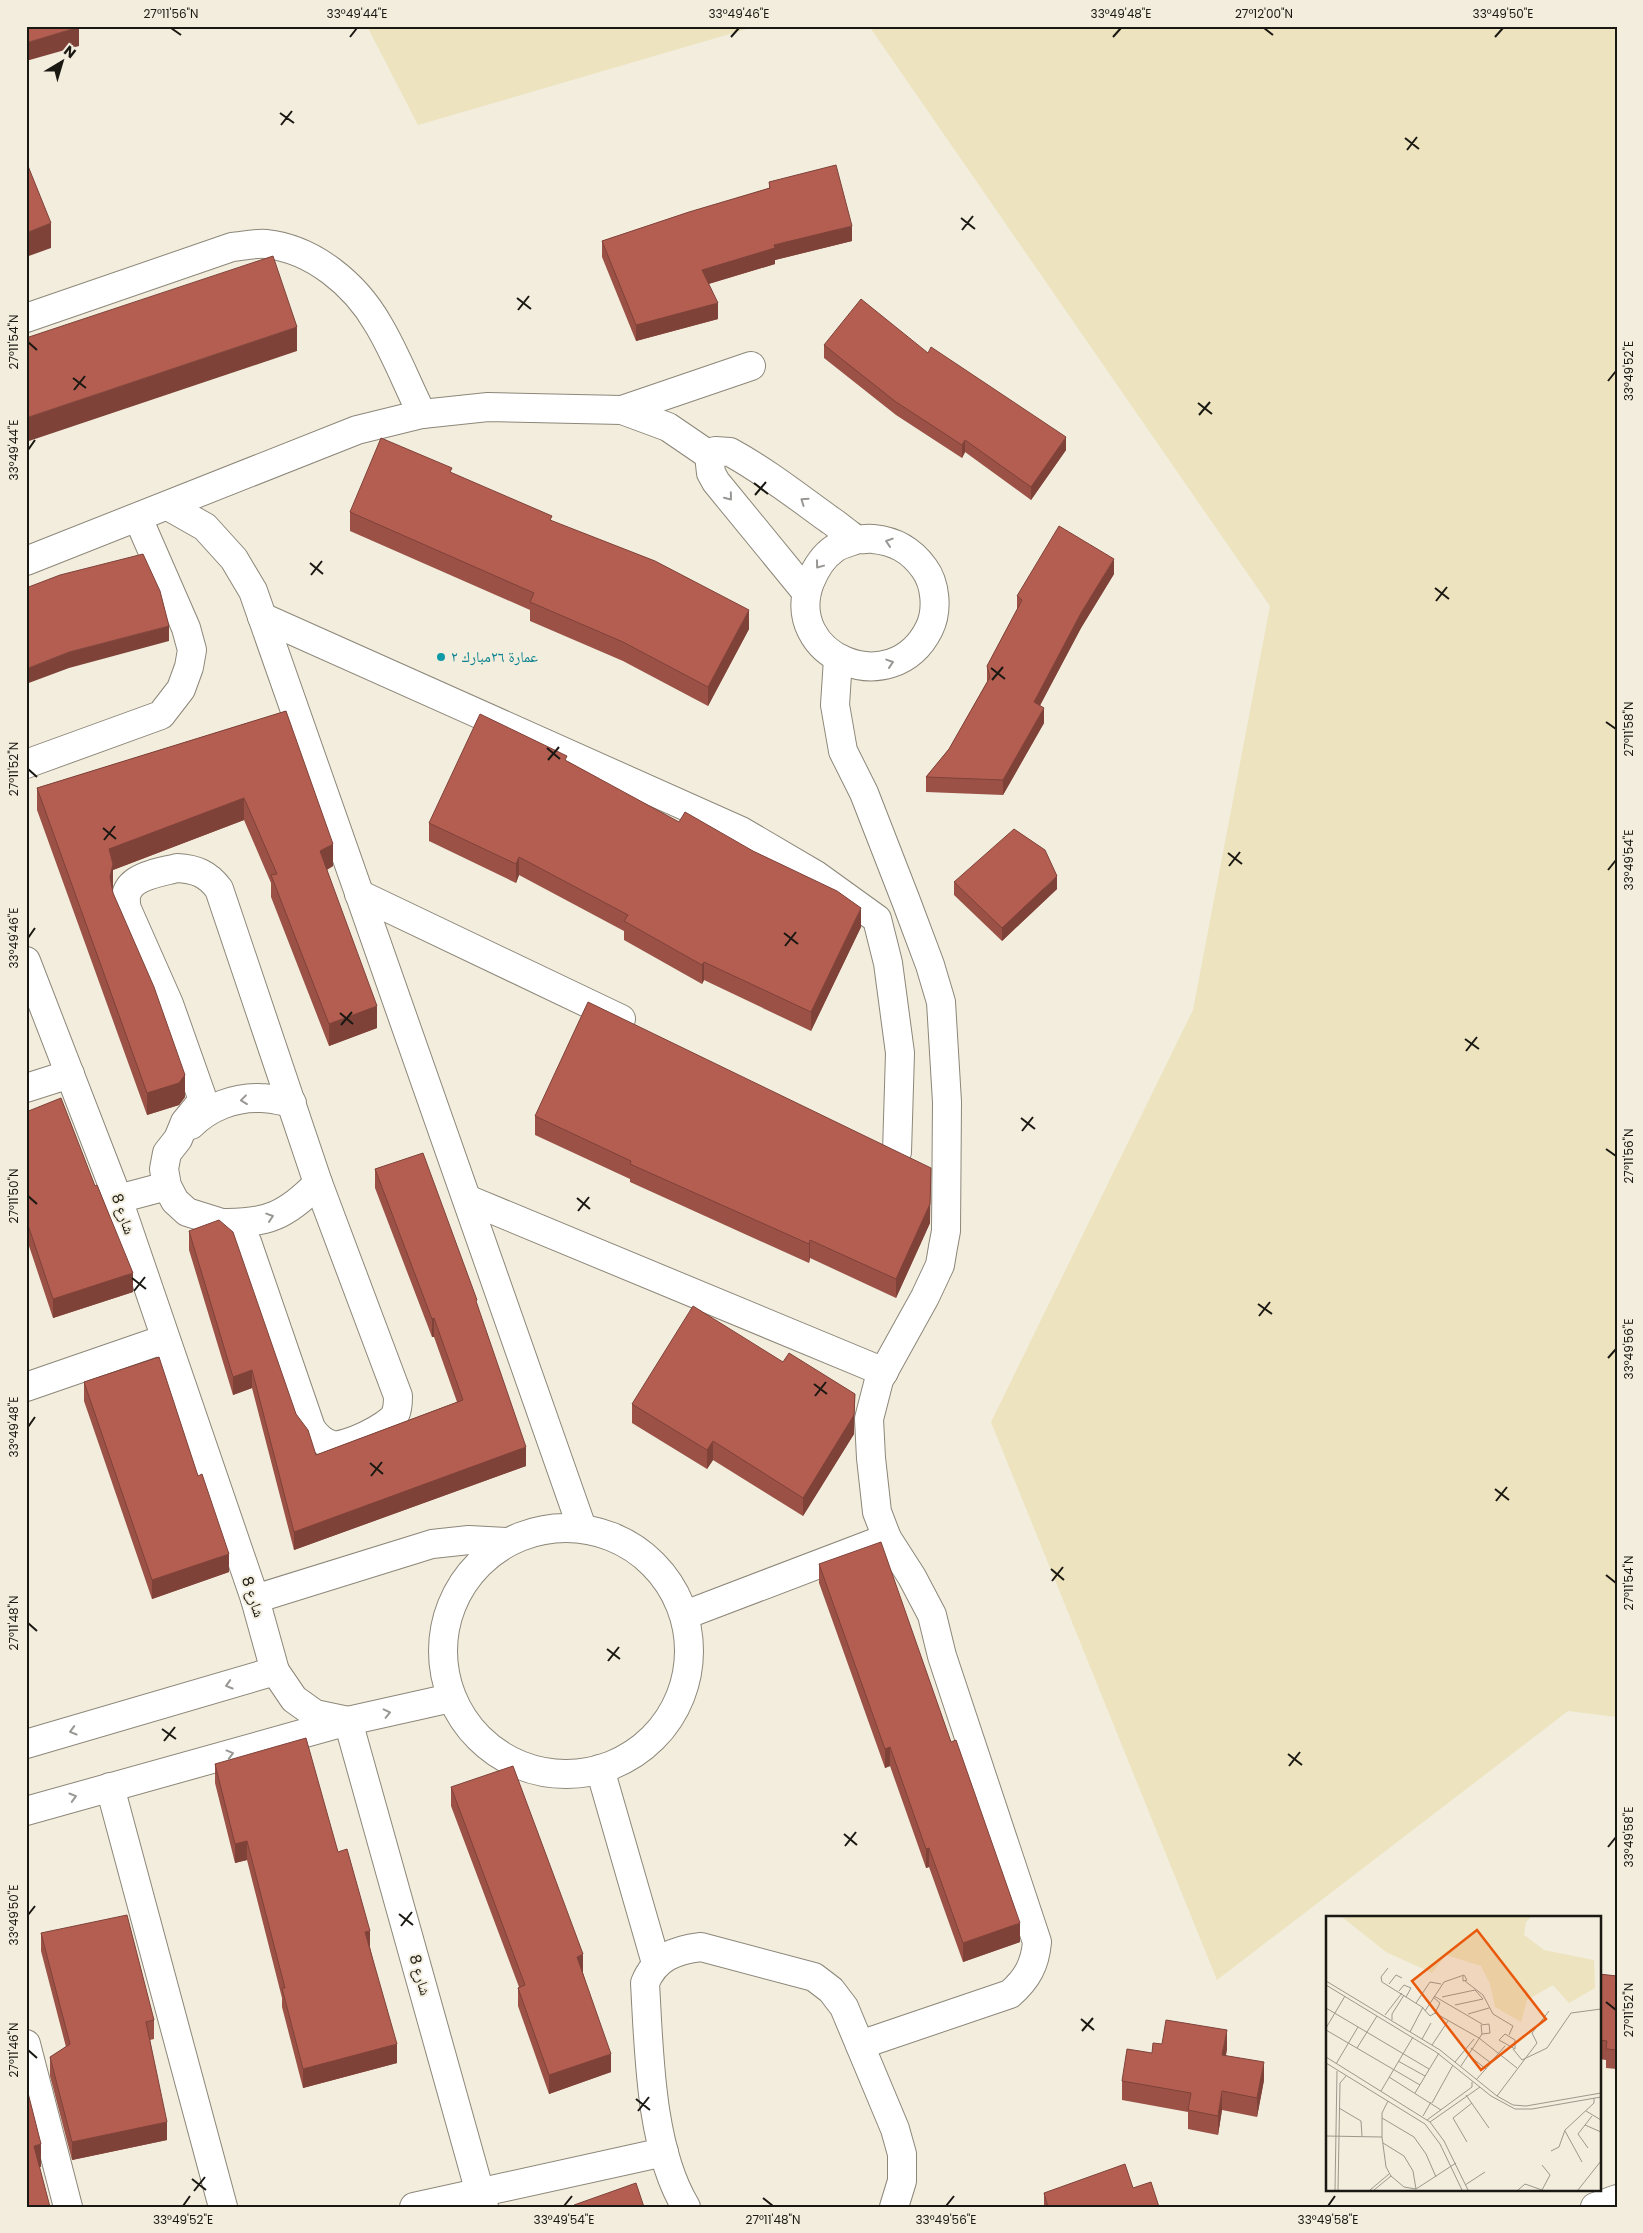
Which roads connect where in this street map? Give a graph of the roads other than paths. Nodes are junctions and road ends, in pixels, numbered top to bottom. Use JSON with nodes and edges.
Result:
{"nodes":[{"id":1,"x":26,"y":318,"type":"edge"},
{"id":2,"x":751,"y":366,"type":"dead end"},
{"id":3,"x":622,"y":410,"type":"junction"},
{"id":4,"x":422,"y":414,"type":"junction"},
{"id":5,"x":709,"y":455,"type":"junction"},
{"id":6,"x":168,"y":506,"type":"junction"},
{"id":7,"x":138,"y":518,"type":"junction"},
{"id":8,"x":858,"y":539,"type":"junction"},
{"id":9,"x":26,"y":561,"type":"edge"},
{"id":10,"x":806,"y":592,"type":"junction"},
{"id":11,"x":262,"y":617,"type":"junction"},
{"id":12,"x":838,"y":659,"type":"junction"},
{"id":13,"x":26,"y":764,"type":"edge"},
{"id":14,"x":359,"y":894,"type":"junction"},
{"id":15,"x":26,"y":961,"type":"edge"},
{"id":16,"x":641,"y":1029,"type":"edge"},
{"id":17,"x":70,"y":1074,"type":"junction"},
{"id":18,"x":26,"y":1088,"type":"edge"},
{"id":19,"x":292,"y":1103,"type":"junction"},
{"id":20,"x":178,"y":1139,"type":"junction"},
{"id":21,"x":870,"y":1140,"type":"edge"},
{"id":22,"x":897,"y":1152,"type":"junction"},
{"id":23,"x":946,"y":1176,"type":"junction"},
{"id":24,"x":318,"y":1183,"type":"junction"},
{"id":25,"x":167,"y":1186,"type":"junction"},
{"id":26,"x":467,"y":1199,"type":"junction"},
{"id":27,"x":118,"y":1200,"type":"junction"},
{"id":28,"x":222,"y":1223,"type":"junction"},
{"id":29,"x":165,"y":1339,"type":"junction"},
{"id":30,"x":884,"y":1372,"type":"junction"},
{"id":31,"x":26,"y":1387,"type":"edge"},
{"id":32,"x":582,"y":1528,"type":"junction"},
{"id":33,"x":887,"y":1538,"type":"junction"},
{"id":34,"x":506,"y":1542,"type":"junction"},
{"id":35,"x":255,"y":1599,"type":"junction"},
{"id":36,"x":685,"y":1615,"type":"junction"},
{"id":37,"x":276,"y":1671,"type":"junction"},
{"id":38,"x":451,"y":1698,"type":"junction"},
{"id":39,"x":348,"y":1722,"type":"junction"},
{"id":40,"x":26,"y":1744,"type":"edge"},
{"id":41,"x":600,"y":1769,"type":"junction"},
{"id":42,"x":110,"y":1787,"type":"junction"},
{"id":43,"x":26,"y":1810,"type":"edge"},
{"id":44,"x":656,"y":1963,"type":"junction"},
{"id":45,"x":26,"y":2044,"type":"edge"},
{"id":46,"x":860,"y":2045,"type":"junction"},
{"id":47,"x":664,"y":2152,"type":"junction"},
{"id":48,"x":1617,"y":2199,"type":"edge"},
{"id":49,"x":483,"y":2200,"type":"edge"},
{"id":50,"x":68,"y":2207,"type":"edge"},
{"id":51,"x":223,"y":2207,"type":"edge"},
{"id":52,"x":414,"y":2207,"type":"edge"},
{"id":53,"x":686,"y":2207,"type":"edge"},
{"id":54,"x":894,"y":2207,"type":"edge"},
{"id":55,"x":1595,"y":2207,"type":"edge"}],
"edges":[{"from":1,"to":4,"type":"street"},
{"from":2,"to":3,"type":"street"},
{"from":3,"to":4,"type":"street"},
{"from":3,"to":5,"type":"street"},
{"from":4,"to":6,"type":"street"},
{"from":8,"to":5,"type":"street","one_way":true},
{"from":5,"to":10,"type":"street","one_way":true},
{"from":6,"to":7,"type":"street"},
{"from":6,"to":11,"type":"street"},
{"from":7,"to":9,"type":"street"},
{"from":7,"to":13,"type":"street"},
{"from":8,"to":10,"type":"street","one_way":true},
{"from":12,"to":8,"type":"street","one_way":true},
{"from":10,"to":12,"type":"street"},
{"from":11,"to":14,"type":"street"},
{"from":11,"to":22,"type":"street"},
{"from":12,"to":23,"type":"street"},
{"from":14,"to":16,"type":"street"},
{"from":14,"to":26,"type":"street"},
{"from":15,"to":17,"type":"street","name":"شارع 8"},
{"from":17,"to":18,"type":"street"},
{"from":17,"to":27,"type":"street","name":"شارع 8"},
{"from":19,"to":20,"type":"street","one_way":true},
{"from":19,"to":20,"type":"street"},
{"from":19,"to":24,"type":"street"},
{"from":20,"to":25,"type":"street"},
{"from":21,"to":22,"type":"street"},
{"from":22,"to":23,"type":"street"},
{"from":23,"to":30,"type":"street"},
{"from":28,"to":24,"type":"street","one_way":true},
{"from":24,"to":28,"type":"street"},
{"from":25,"to":27,"type":"street"},
{"from":25,"to":28,"type":"street"},
{"from":26,"to":30,"type":"street"},
{"from":26,"to":32,"type":"street"},
{"from":27,"to":29,"type":"street","name":"شارع 8"},
{"from":29,"to":31,"type":"street"},
{"from":29,"to":35,"type":"street","name":"شارع 8"},
{"from":30,"to":33,"type":"street"},
{"from":32,"to":34,"type":"street"},
{"from":32,"to":36,"type":"street"},
{"from":33,"to":36,"type":"street"},
{"from":33,"to":46,"type":"street"},
{"from":34,"to":35,"type":"street"},
{"from":34,"to":38,"type":"street"},
{"from":35,"to":37,"type":"street","name":"شارع 8"},
{"from":36,"to":41,"type":"street"},
{"from":37,"to":39,"type":"street","name":"شارع 8"},
{"from":37,"to":40,"type":"street","one_way":true},
{"from":39,"to":38,"type":"street","one_way":true},
{"from":38,"to":41,"type":"street"},
{"from":42,"to":39,"type":"street","one_way":true},
{"from":39,"to":49,"type":"street","name":"شارع 8"},
{"from":41,"to":44,"type":"street"},
{"from":43,"to":42,"type":"street","one_way":true},
{"from":42,"to":51,"type":"street"},
{"from":44,"to":46,"type":"street"},
{"from":44,"to":47,"type":"street"},
{"from":45,"to":50,"type":"street"},
{"from":46,"to":54,"type":"street"},
{"from":47,"to":49,"type":"street"},
{"from":47,"to":53,"type":"street"},
{"from":48,"to":55,"type":"street"},
{"from":49,"to":52,"type":"street"}]}
